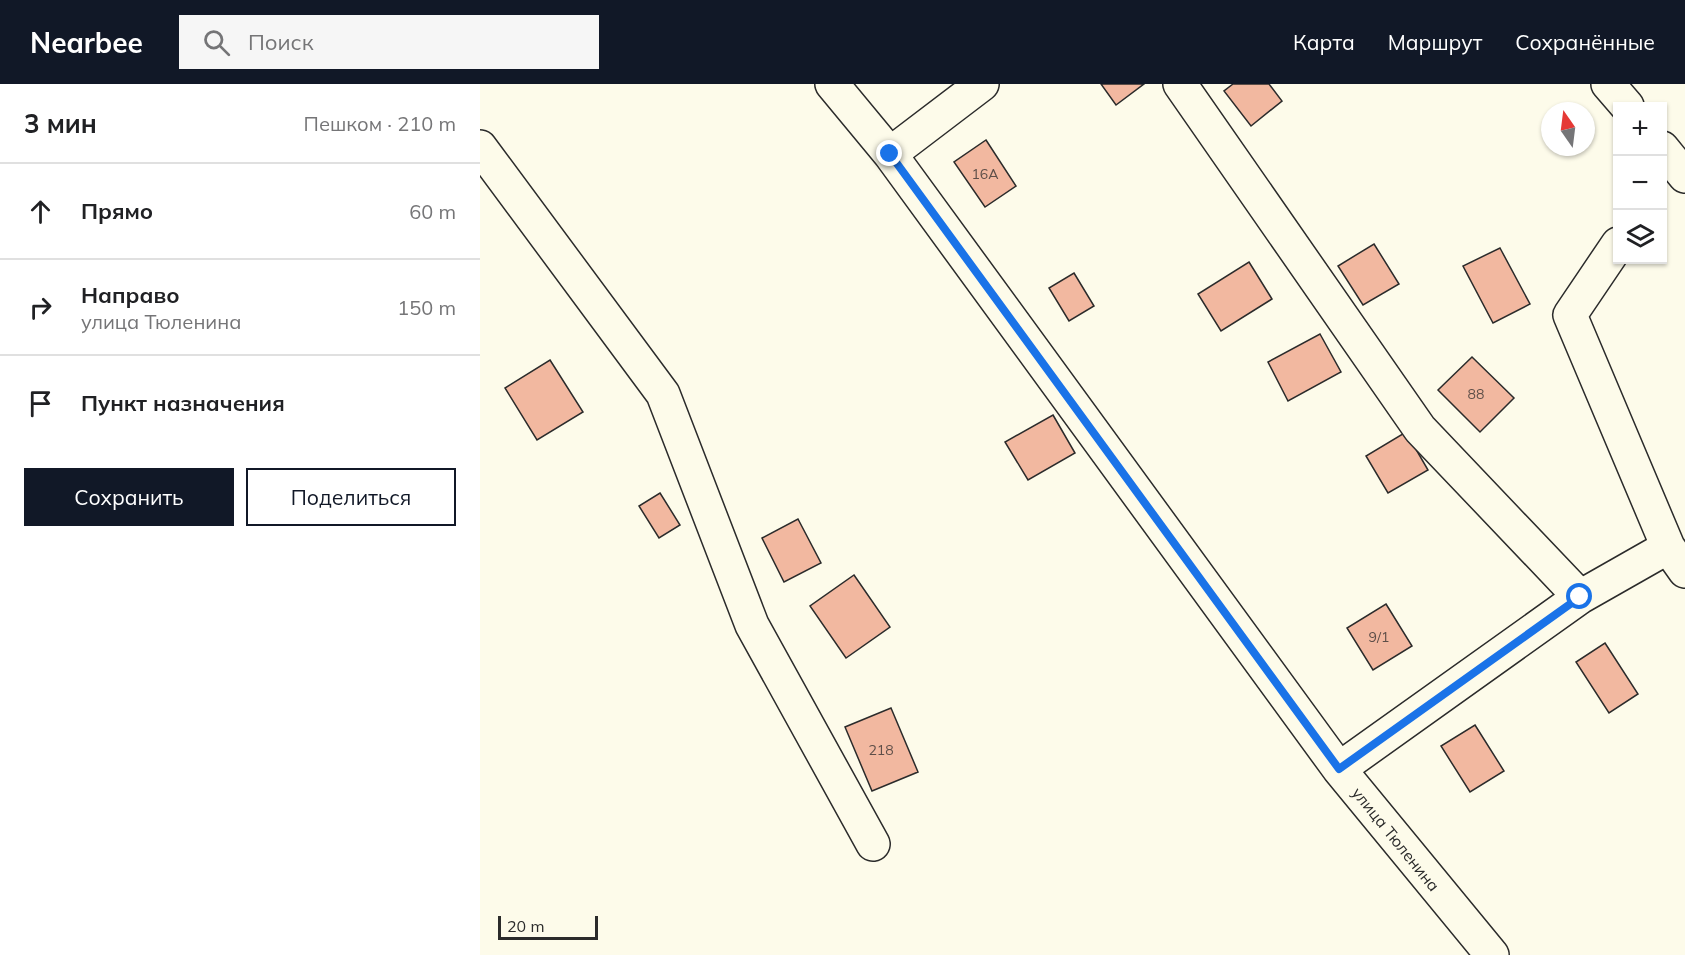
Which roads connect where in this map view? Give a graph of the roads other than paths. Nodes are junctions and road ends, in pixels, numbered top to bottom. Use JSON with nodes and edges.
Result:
{"nodes":[{"id":1,"x":832,"y":84,"type":"edge"},
{"id":2,"x":982,"y":84,"type":"edge"},
{"id":3,"x":1179,"y":84,"type":"edge"},
{"id":4,"x":1608,"y":84,"type":"edge"},
{"id":5,"x":1624,"y":102,"type":"edge"},
{"id":6,"x":480,"y":147,"type":"edge"},
{"id":7,"x":890,"y":154,"type":"junction"},
{"id":8,"x":1613,"y":250,"type":"edge"},
{"id":9,"x":1676,"y":559,"type":"edge"},
{"id":10,"x":1580,"y":597,"type":"junction"},
{"id":11,"x":1339,"y":769,"type":"junction"},
{"id":12,"x":873,"y":844,"type":"dead end"},
{"id":13,"x":1492,"y":955,"type":"edge"}],
"edges":[{"from":1,"to":7,"type":"street","name":"улица Тюленина"},
{"from":2,"to":7,"type":"street"},
{"from":3,"to":10,"type":"street"},
{"from":4,"to":5,"type":"street"},
{"from":6,"to":12,"type":"street"},
{"from":7,"to":11,"type":"street","name":"улица Тюленина"},
{"from":8,"to":9,"type":"street"},
{"from":9,"to":10,"type":"street"},
{"from":10,"to":11,"type":"street"},
{"from":11,"to":13,"type":"street","name":"улица Тюленина"}]}
